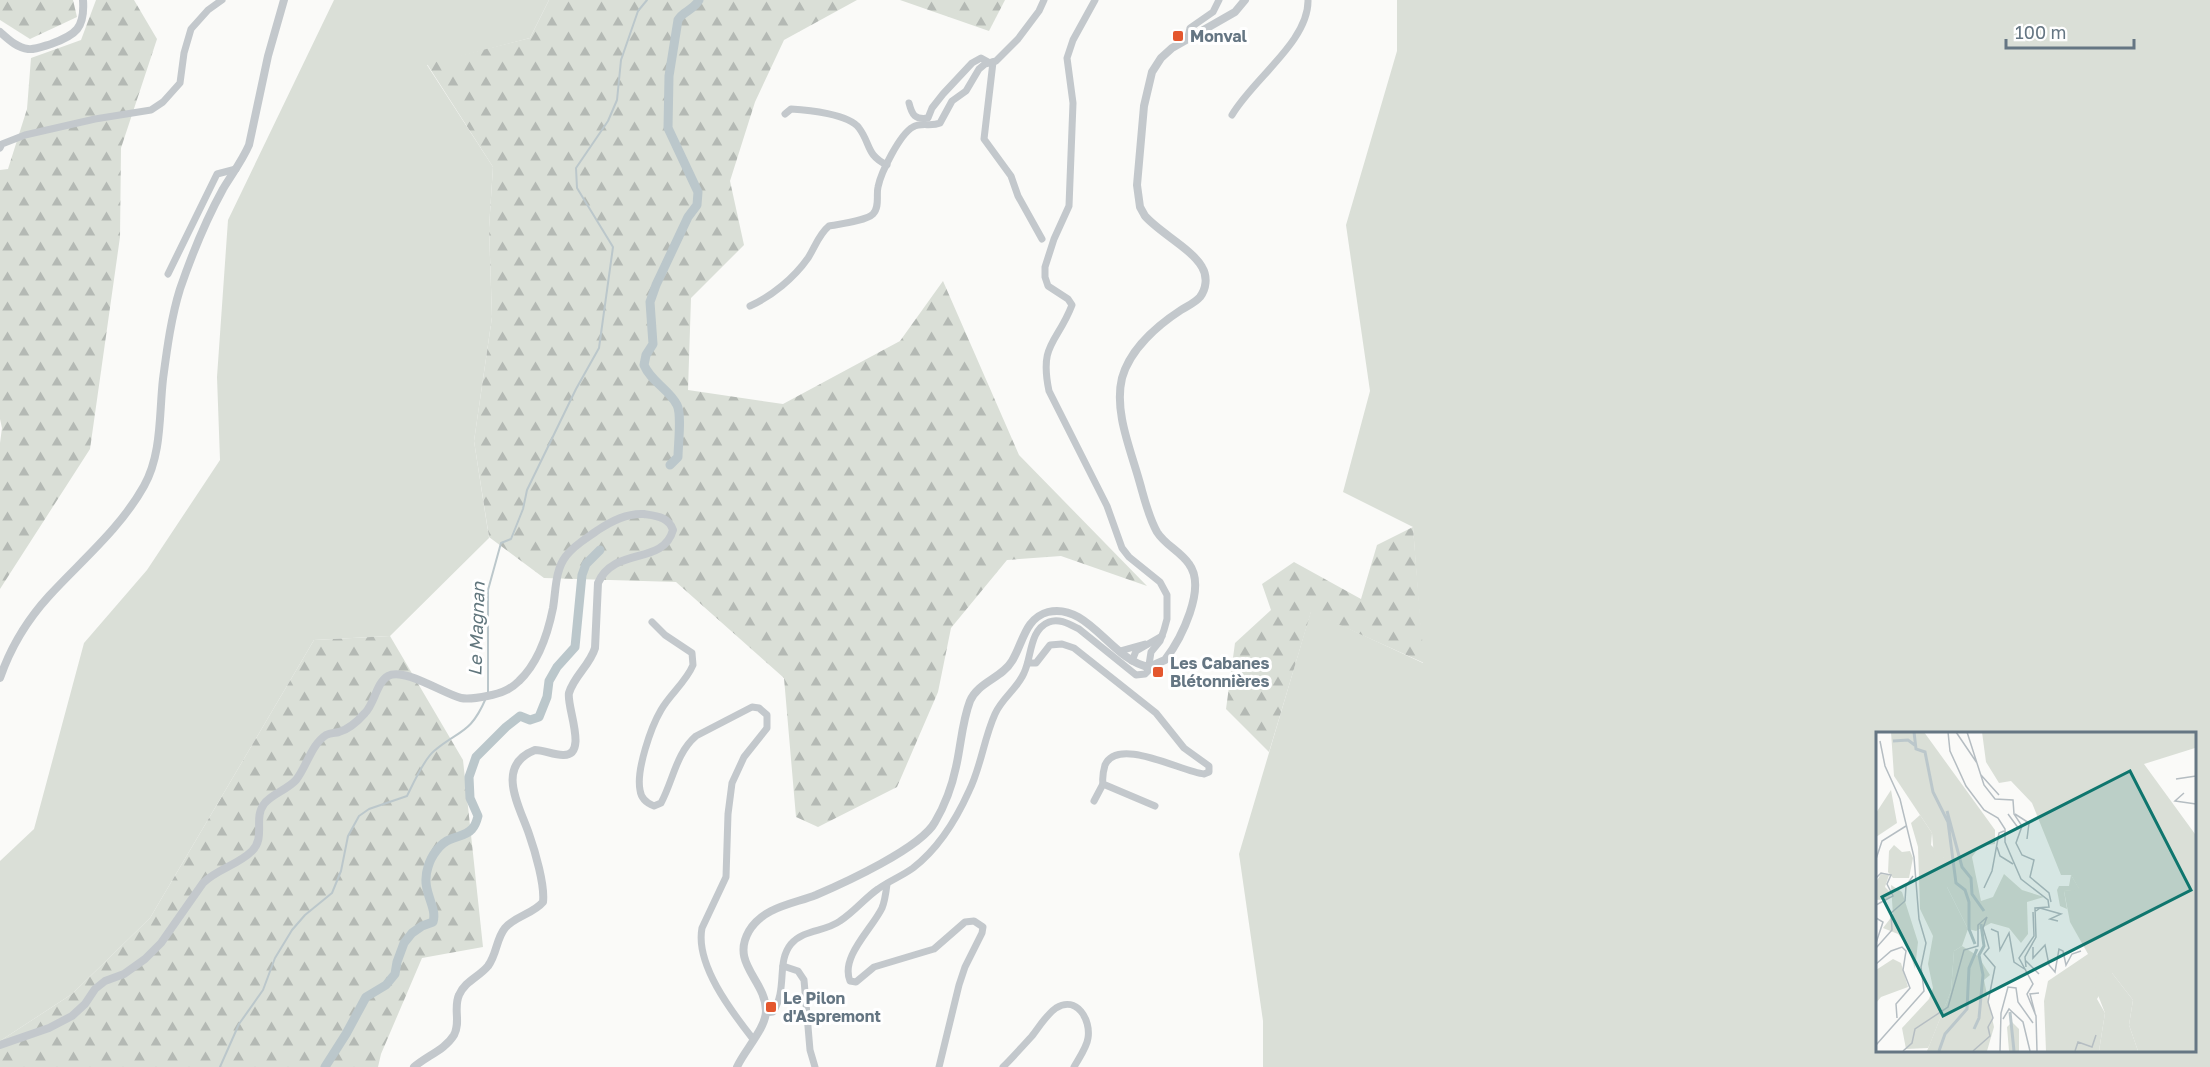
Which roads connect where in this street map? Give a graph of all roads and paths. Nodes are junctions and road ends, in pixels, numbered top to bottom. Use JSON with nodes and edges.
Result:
{"nodes":[{"id":1,"x":83,"y":0,"type":"edge"},
{"id":2,"x":222,"y":0,"type":"edge"},
{"id":3,"x":284,"y":0,"type":"edge"},
{"id":4,"x":1044,"y":0,"type":"edge"},
{"id":5,"x":1095,"y":0,"type":"edge"},
{"id":6,"x":1219,"y":0,"type":"edge"},
{"id":7,"x":1245,"y":0,"type":"edge"},
{"id":8,"x":1308,"y":0,"type":"edge"},
{"id":9,"x":0,"y":32,"type":"edge"},
{"id":10,"x":1188,"y":37,"type":"junction"},
{"id":11,"x":991,"y":62,"type":"junction"},
{"id":12,"x":909,"y":103,"type":"dead end"},
{"id":13,"x":785,"y":114,"type":"dead end"},
{"id":14,"x":1232,"y":115,"type":"dead end"},
{"id":15,"x":0,"y":148,"type":"edge"},
{"id":16,"x":887,"y":165,"type":"junction"},
{"id":17,"x":236,"y":169,"type":"junction"},
{"id":18,"x":1042,"y":239,"type":"dead end"},
{"id":19,"x":168,"y":274,"type":"dead end"},
{"id":20,"x":750,"y":306,"type":"dead end"},
{"id":21,"x":651,"y":622,"type":"dead end"},
{"id":22,"x":1162,"y":636,"type":"junction"},
{"id":23,"x":1148,"y":643,"type":"junction"},
{"id":24,"x":1120,"y":651,"type":"junction"},
{"id":25,"x":1132,"y":661,"type":"junction"},
{"id":26,"x":1028,"y":663,"type":"junction"},
{"id":27,"x":1149,"y":667,"type":"junction"},
{"id":28,"x":0,"y":678,"type":"edge"},
{"id":29,"x":1103,"y":784,"type":"junction"},
{"id":30,"x":1094,"y":801,"type":"dead end"},
{"id":31,"x":1155,"y":806,"type":"dead end"},
{"id":32,"x":887,"y":884,"type":"junction"},
{"id":33,"x":783,"y":966,"type":"junction"},
{"id":34,"x":766,"y":1013,"type":"junction"},
{"id":35,"x":753,"y":1039,"type":"junction"},
{"id":36,"x":0,"y":1045,"type":"edge"},
{"id":37,"x":414,"y":1067,"type":"edge"},
{"id":38,"x":737,"y":1067,"type":"edge"},
{"id":39,"x":815,"y":1067,"type":"edge"},
{"id":40,"x":939,"y":1067,"type":"edge"},
{"id":41,"x":1003,"y":1067,"type":"edge"},
{"id":42,"x":1074,"y":1067,"type":"edge"}],
"edges":[{"from":1,"to":9,"type":"street"},
{"from":2,"to":15,"type":"street"},
{"from":3,"to":17,"type":"street"},
{"from":4,"to":11,"type":"street"},
{"from":5,"to":22,"type":"street"},
{"from":6,"to":10,"type":"street"},
{"from":7,"to":10,"type":"street"},
{"from":8,"to":14,"type":"street"},
{"from":10,"to":27,"type":"street"},
{"from":11,"to":12,"type":"street"},
{"from":11,"to":16,"type":"street"},
{"from":11,"to":18,"type":"street"},
{"from":13,"to":16,"type":"street"},
{"from":16,"to":20,"type":"street"},
{"from":17,"to":19,"type":"street"},
{"from":17,"to":28,"type":"street"},
{"from":21,"to":35,"type":"street"},
{"from":22,"to":23,"type":"street"},
{"from":22,"to":27,"type":"street"},
{"from":23,"to":24,"type":"street"},
{"from":23,"to":25,"type":"street"},
{"from":24,"to":25,"type":"street"},
{"from":24,"to":34,"type":"street"},
{"from":25,"to":27,"type":"street"},
{"from":26,"to":27,"type":"street"},
{"from":26,"to":29,"type":"street"},
{"from":26,"to":32,"type":"street"},
{"from":29,"to":30,"type":"street"},
{"from":29,"to":31,"type":"street"},
{"from":32,"to":33,"type":"street"},
{"from":32,"to":40,"type":"street"},
{"from":33,"to":34,"type":"street"},
{"from":33,"to":39,"type":"street"},
{"from":34,"to":35,"type":"street"},
{"from":35,"to":38,"type":"street"},
{"from":36,"to":37,"type":"street"},
{"from":41,"to":42,"type":"street"}]}
